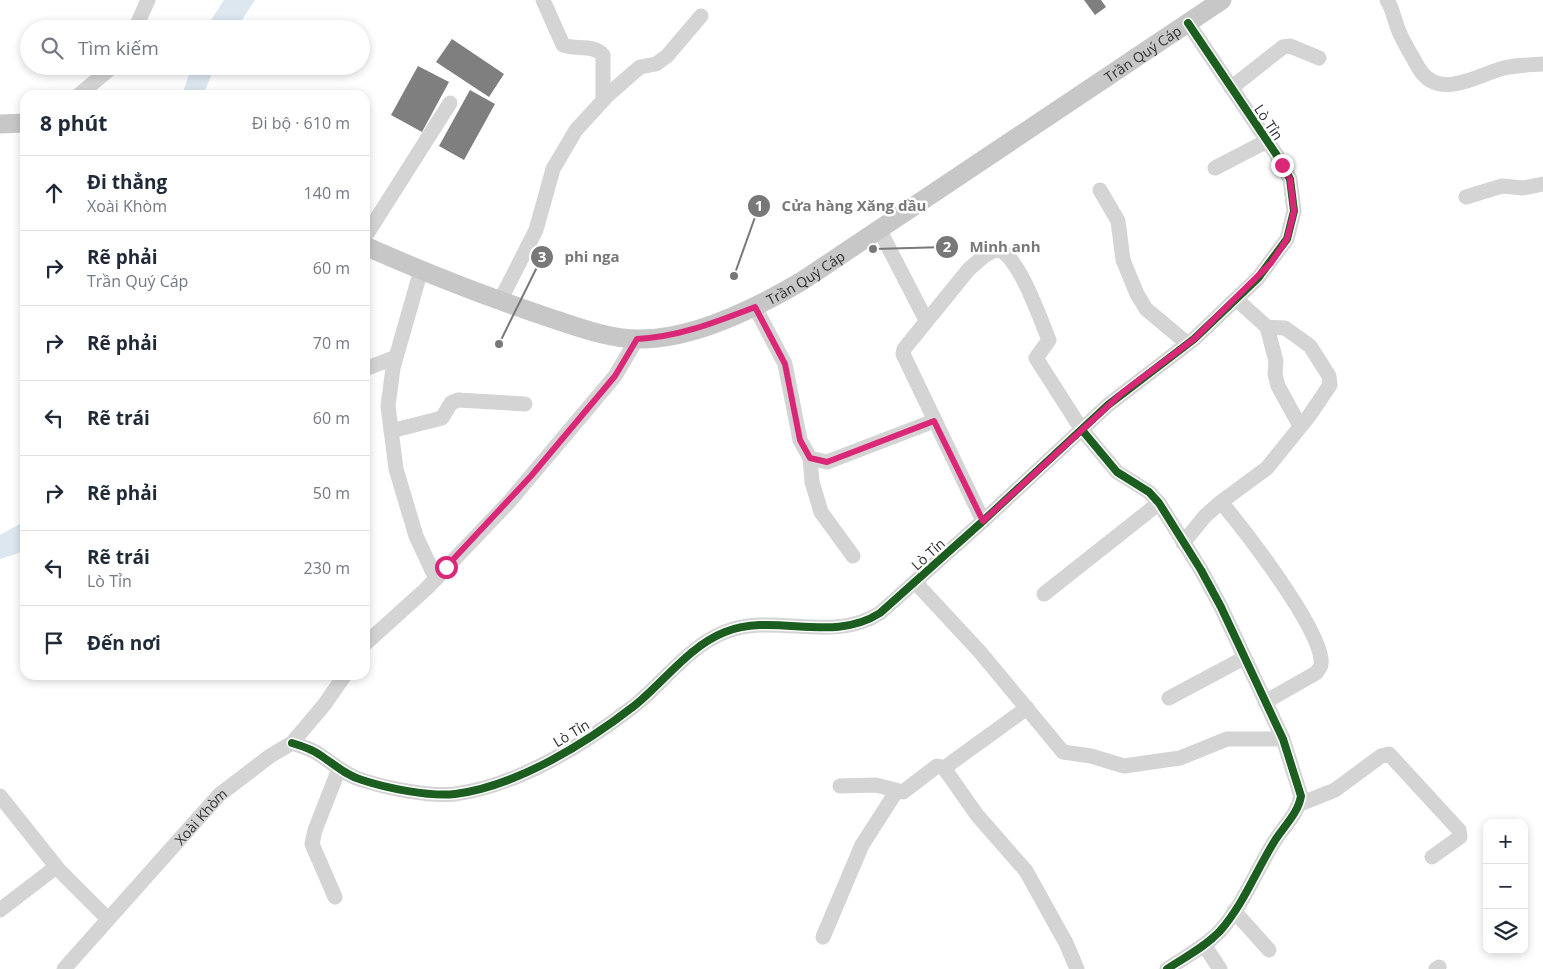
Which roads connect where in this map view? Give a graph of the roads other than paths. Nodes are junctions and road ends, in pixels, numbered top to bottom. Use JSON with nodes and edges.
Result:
{"nodes":[{"id":1,"x":148,"y":0,"type":"edge"},
{"id":2,"x":543,"y":0,"type":"edge"},
{"id":3,"x":1222,"y":0,"type":"edge"},
{"id":4,"x":1387,"y":0,"type":"edge"},
{"id":5,"x":701,"y":16,"type":"dead end"},
{"id":6,"x":139,"y":20,"type":"edge"},
{"id":7,"x":1188,"y":23,"type":"junction"},
{"id":8,"x":1319,"y":58,"type":"dead end"},
{"id":9,"x":1543,"y":64,"type":"edge"},
{"id":10,"x":102,"y":75,"type":"edge"},
{"id":11,"x":1231,"y":88,"type":"junction"},
{"id":12,"x":85,"y":90,"type":"edge"},
{"id":13,"x":603,"y":100,"type":"junction"},
{"id":14,"x":450,"y":103,"type":"dead end"},
{"id":15,"x":20,"y":123,"type":"edge"},
{"id":16,"x":0,"y":124,"type":"edge"},
{"id":17,"x":1267,"y":141,"type":"junction"},
{"id":18,"x":1215,"y":168,"type":"dead end"},
{"id":19,"x":1543,"y":184,"type":"edge"},
{"id":20,"x":1100,"y":190,"type":"dead end"},
{"id":21,"x":1466,"y":197,"type":"dead end"},
{"id":22,"x":879,"y":229,"type":"junction"},
{"id":23,"x":370,"y":230,"type":"edge"},
{"id":24,"x":370,"y":248,"type":"edge"},
{"id":25,"x":420,"y":270,"type":"junction"},
{"id":26,"x":1236,"y":299,"type":"junction"},
{"id":27,"x":500,"y":301,"type":"junction"},
{"id":28,"x":755,"y":307,"type":"junction"},
{"id":29,"x":926,"y":320,"type":"junction"},
{"id":30,"x":1267,"y":327,"type":"junction"},
{"id":31,"x":637,"y":339,"type":"junction"},
{"id":32,"x":1188,"y":344,"type":"junction"},
{"id":33,"x":396,"y":357,"type":"junction"},
{"id":34,"x":370,"y":367,"type":"edge"},
{"id":35,"x":525,"y":404,"type":"dead end"},
{"id":36,"x":934,"y":421,"type":"junction"},
{"id":37,"x":1300,"y":426,"type":"junction"},
{"id":38,"x":1082,"y":430,"type":"junction"},
{"id":39,"x":391,"y":431,"type":"junction"},
{"id":40,"x":810,"y":458,"type":"junction"},
{"id":41,"x":1221,"y":502,"type":"junction"},
{"id":42,"x":1159,"y":503,"type":"junction"},
{"id":43,"x":983,"y":521,"type":"junction"},
{"id":44,"x":1183,"y":543,"type":"junction"},
{"id":45,"x":853,"y":556,"type":"dead end"},
{"id":46,"x":436,"y":579,"type":"junction"},
{"id":47,"x":915,"y":582,"type":"junction"},
{"id":48,"x":1044,"y":594,"type":"dead end"},
{"id":49,"x":370,"y":639,"type":"edge"},
{"id":50,"x":1244,"y":658,"type":"junction"},
{"id":51,"x":342,"y":680,"type":"edge"},
{"id":52,"x":1169,"y":698,"type":"dead end"},
{"id":53,"x":1265,"y":702,"type":"junction"},
{"id":54,"x":1027,"y":708,"type":"junction"},
{"id":55,"x":1283,"y":739,"type":"junction"},
{"id":56,"x":292,"y":743,"type":"junction"},
{"id":57,"x":944,"y":768,"type":"junction"},
{"id":58,"x":339,"y":769,"type":"junction"},
{"id":59,"x":840,"y":786,"type":"dead end"},
{"id":60,"x":896,"y":792,"type":"junction"},
{"id":61,"x":0,"y":796,"type":"edge"},
{"id":62,"x":1300,"y":804,"type":"junction"},
{"id":63,"x":1432,"y":857,"type":"dead end"},
{"id":64,"x":56,"y":867,"type":"junction"},
{"id":65,"x":334,"y":897,"type":"dead end"},
{"id":66,"x":0,"y":910,"type":"edge"},
{"id":67,"x":1234,"y":911,"type":"junction"},
{"id":68,"x":108,"y":919,"type":"junction"},
{"id":69,"x":823,"y":937,"type":"dead end"},
{"id":70,"x":1204,"y":945,"type":"junction"},
{"id":71,"x":1269,"y":950,"type":"dead end"},
{"id":72,"x":64,"y":969,"type":"edge"},
{"id":73,"x":1077,"y":969,"type":"edge"},
{"id":74,"x":1167,"y":969,"type":"edge"},
{"id":75,"x":1220,"y":969,"type":"edge"}],
"edges":[{"from":1,"to":6,"type":"street"},
{"from":2,"to":13,"type":"street"},
{"from":3,"to":7,"type":"main road","name":"Trần Quý Cáp"},
{"from":4,"to":9,"type":"street"},
{"from":5,"to":13,"type":"street"},
{"from":7,"to":11,"type":"street","name":"Lò Tỉn"},
{"from":7,"to":22,"type":"main road","name":"Trần Quý Cáp"},
{"from":8,"to":11,"type":"street"},
{"from":10,"to":12,"type":"street"},
{"from":11,"to":17,"type":"street","name":"Lò Tỉn"},
{"from":13,"to":27,"type":"street"},
{"from":14,"to":23,"type":"street"},
{"from":15,"to":16,"type":"main road"},
{"from":17,"to":18,"type":"street"},
{"from":17,"to":26,"type":"street","name":"Lò Tỉn"},
{"from":19,"to":21,"type":"street"},
{"from":20,"to":32,"type":"street"},
{"from":22,"to":28,"type":"main road","name":"Trần Quý Cáp"},
{"from":22,"to":29,"type":"street"},
{"from":24,"to":25,"type":"main road","name":"Trần Quý Cáp"},
{"from":25,"to":27,"type":"main road","name":"Trần Quý Cáp"},
{"from":25,"to":33,"type":"street"},
{"from":26,"to":30,"type":"street"},
{"from":26,"to":32,"type":"street","name":"Lò Tỉn"},
{"from":27,"to":31,"type":"main road","name":"Trần Quý Cáp"},
{"from":28,"to":31,"type":"main road","name":"Trần Quý Cáp"},
{"from":28,"to":40,"type":"street"},
{"from":29,"to":36,"type":"street"},
{"from":29,"to":38,"type":"street"},
{"from":30,"to":37,"type":"street"},
{"from":30,"to":37,"type":"street"},
{"from":31,"to":46,"type":"street"},
{"from":32,"to":38,"type":"street","name":"Lò Tỉn"},
{"from":33,"to":34,"type":"street"},
{"from":33,"to":39,"type":"street"},
{"from":35,"to":39,"type":"street"},
{"from":36,"to":40,"type":"street"},
{"from":36,"to":43,"type":"street"},
{"from":37,"to":41,"type":"street"},
{"from":38,"to":42,"type":"street"},
{"from":38,"to":43,"type":"street","name":"Lò Tỉn"},
{"from":39,"to":46,"type":"street"},
{"from":40,"to":45,"type":"street"},
{"from":41,"to":44,"type":"street"},
{"from":41,"to":53,"type":"street"},
{"from":42,"to":44,"type":"street"},
{"from":42,"to":48,"type":"street"},
{"from":43,"to":47,"type":"street","name":"Lò Tỉn"},
{"from":44,"to":50,"type":"street"},
{"from":46,"to":49,"type":"street"},
{"from":47,"to":54,"type":"street"},
{"from":47,"to":58,"type":"street","name":"Lò Tỉn"},
{"from":50,"to":52,"type":"street"},
{"from":50,"to":53,"type":"street"},
{"from":51,"to":56,"type":"street","name":"Xoài Khòm"},
{"from":53,"to":55,"type":"street"},
{"from":54,"to":55,"type":"street"},
{"from":54,"to":57,"type":"street"},
{"from":55,"to":62,"type":"street"},
{"from":56,"to":58,"type":"street","name":"Lò Tỉn"},
{"from":56,"to":68,"type":"street","name":"Xoài Khòm"},
{"from":57,"to":60,"type":"street"},
{"from":57,"to":73,"type":"street"},
{"from":58,"to":65,"type":"street"},
{"from":59,"to":60,"type":"street"},
{"from":60,"to":69,"type":"street"},
{"from":61,"to":64,"type":"street"},
{"from":62,"to":63,"type":"street"},
{"from":62,"to":67,"type":"street"},
{"from":64,"to":66,"type":"street"},
{"from":64,"to":68,"type":"street"},
{"from":67,"to":70,"type":"street"},
{"from":67,"to":71,"type":"street"},
{"from":68,"to":72,"type":"street","name":"Xoài Khòm"},
{"from":70,"to":74,"type":"street"},
{"from":70,"to":75,"type":"street"}]}
